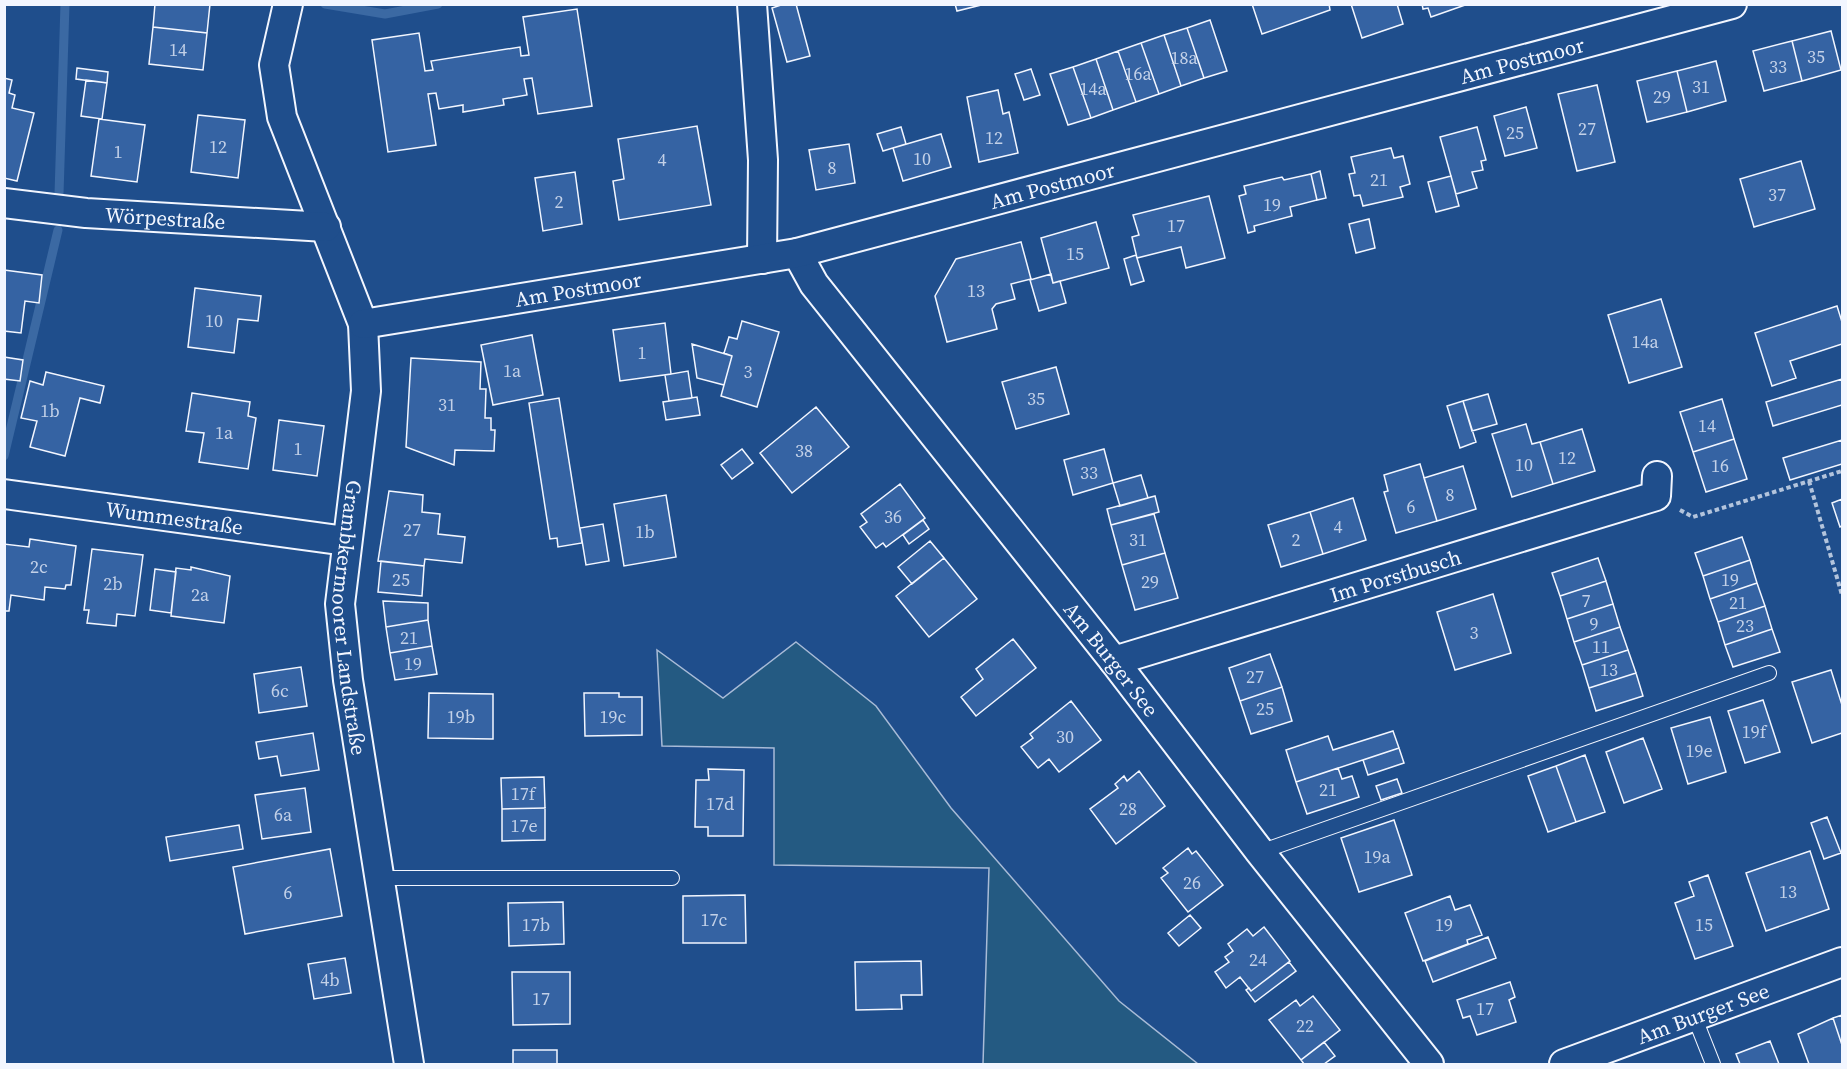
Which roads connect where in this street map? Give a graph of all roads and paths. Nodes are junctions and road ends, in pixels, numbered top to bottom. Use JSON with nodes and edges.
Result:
{"nodes":[{"id":1,"x":288,"y":4,"type":"edge"},
{"id":2,"x":752,"y":4,"type":"edge"},
{"id":3,"x":1732,"y":4,"type":"edge"},
{"id":4,"x":4,"y":203,"type":"edge"},
{"id":5,"x":326,"y":226,"type":"junction"},
{"id":6,"x":798,"y":254,"type":"junction"},
{"id":7,"x":762,"y":259,"type":"junction"},
{"id":8,"x":363,"y":324,"type":"junction"},
{"id":9,"x":1842,"y":471,"type":"edge"},
{"id":10,"x":1809,"y":482,"type":"junction"},
{"id":11,"x":1656,"y":486,"type":"joint"},
{"id":12,"x":4,"y":494,"type":"edge"},
{"id":13,"x":346,"y":540,"type":"junction"},
{"id":14,"x":1842,"y":595,"type":"edge"},
{"id":15,"x":1114,"y":661,"type":"junction"},
{"id":16,"x":1770,"y":673,"type":"dead end"},
{"id":17,"x":1260,"y":852,"type":"junction"},
{"id":18,"x":380,"y":878,"type":"junction"},
{"id":19,"x":672,"y":878,"type":"dead end"},
{"id":20,"x":1842,"y":962,"type":"edge"},
{"id":21,"x":1694,"y":1016,"type":"junction"},
{"id":22,"x":409,"y":1065,"type":"edge"},
{"id":23,"x":1429,"y":1065,"type":"edge"},
{"id":24,"x":1564,"y":1065,"type":"edge"},
{"id":25,"x":1713,"y":1065,"type":"edge"}],
"edges":[{"from":1,"to":5,"type":"street","name":"Grambkermoorer Landstraße"},
{"from":2,"to":7,"type":"street"},
{"from":3,"to":6,"type":"street","name":"Am Postmoor"},
{"from":4,"to":5,"type":"street","name":"Wörpestraße"},
{"from":5,"to":8,"type":"street","name":"Grambkermoorer Landstraße"},
{"from":6,"to":7,"type":"street","name":"Am Postmoor"},
{"from":6,"to":15,"type":"street","name":"Am Burger See"},
{"from":7,"to":8,"type":"street","name":"Am Postmoor"},
{"from":8,"to":13,"type":"street","name":"Grambkermoorer Landstraße"},
{"from":9,"to":10,"type":"path"},
{"from":10,"to":11,"type":"path"},
{"from":10,"to":14,"type":"path"},
{"from":11,"to":15,"type":"street","name":"Im Porstbusch"},
{"from":12,"to":13,"type":"street","name":"Wummestraße"},
{"from":13,"to":18,"type":"street","name":"Grambkermoorer Landstraße"},
{"from":15,"to":17,"type":"street","name":"Am Burger See"},
{"from":16,"to":17,"type":"lane"},
{"from":17,"to":23,"type":"street","name":"Am Burger See"},
{"from":18,"to":19,"type":"lane"},
{"from":18,"to":22,"type":"street","name":"Grambkermoorer Landstraße"},
{"from":20,"to":21,"type":"street","name":"Am Burger See"},
{"from":21,"to":24,"type":"street","name":"Am Burger See"},
{"from":21,"to":25,"type":"lane"}]}
